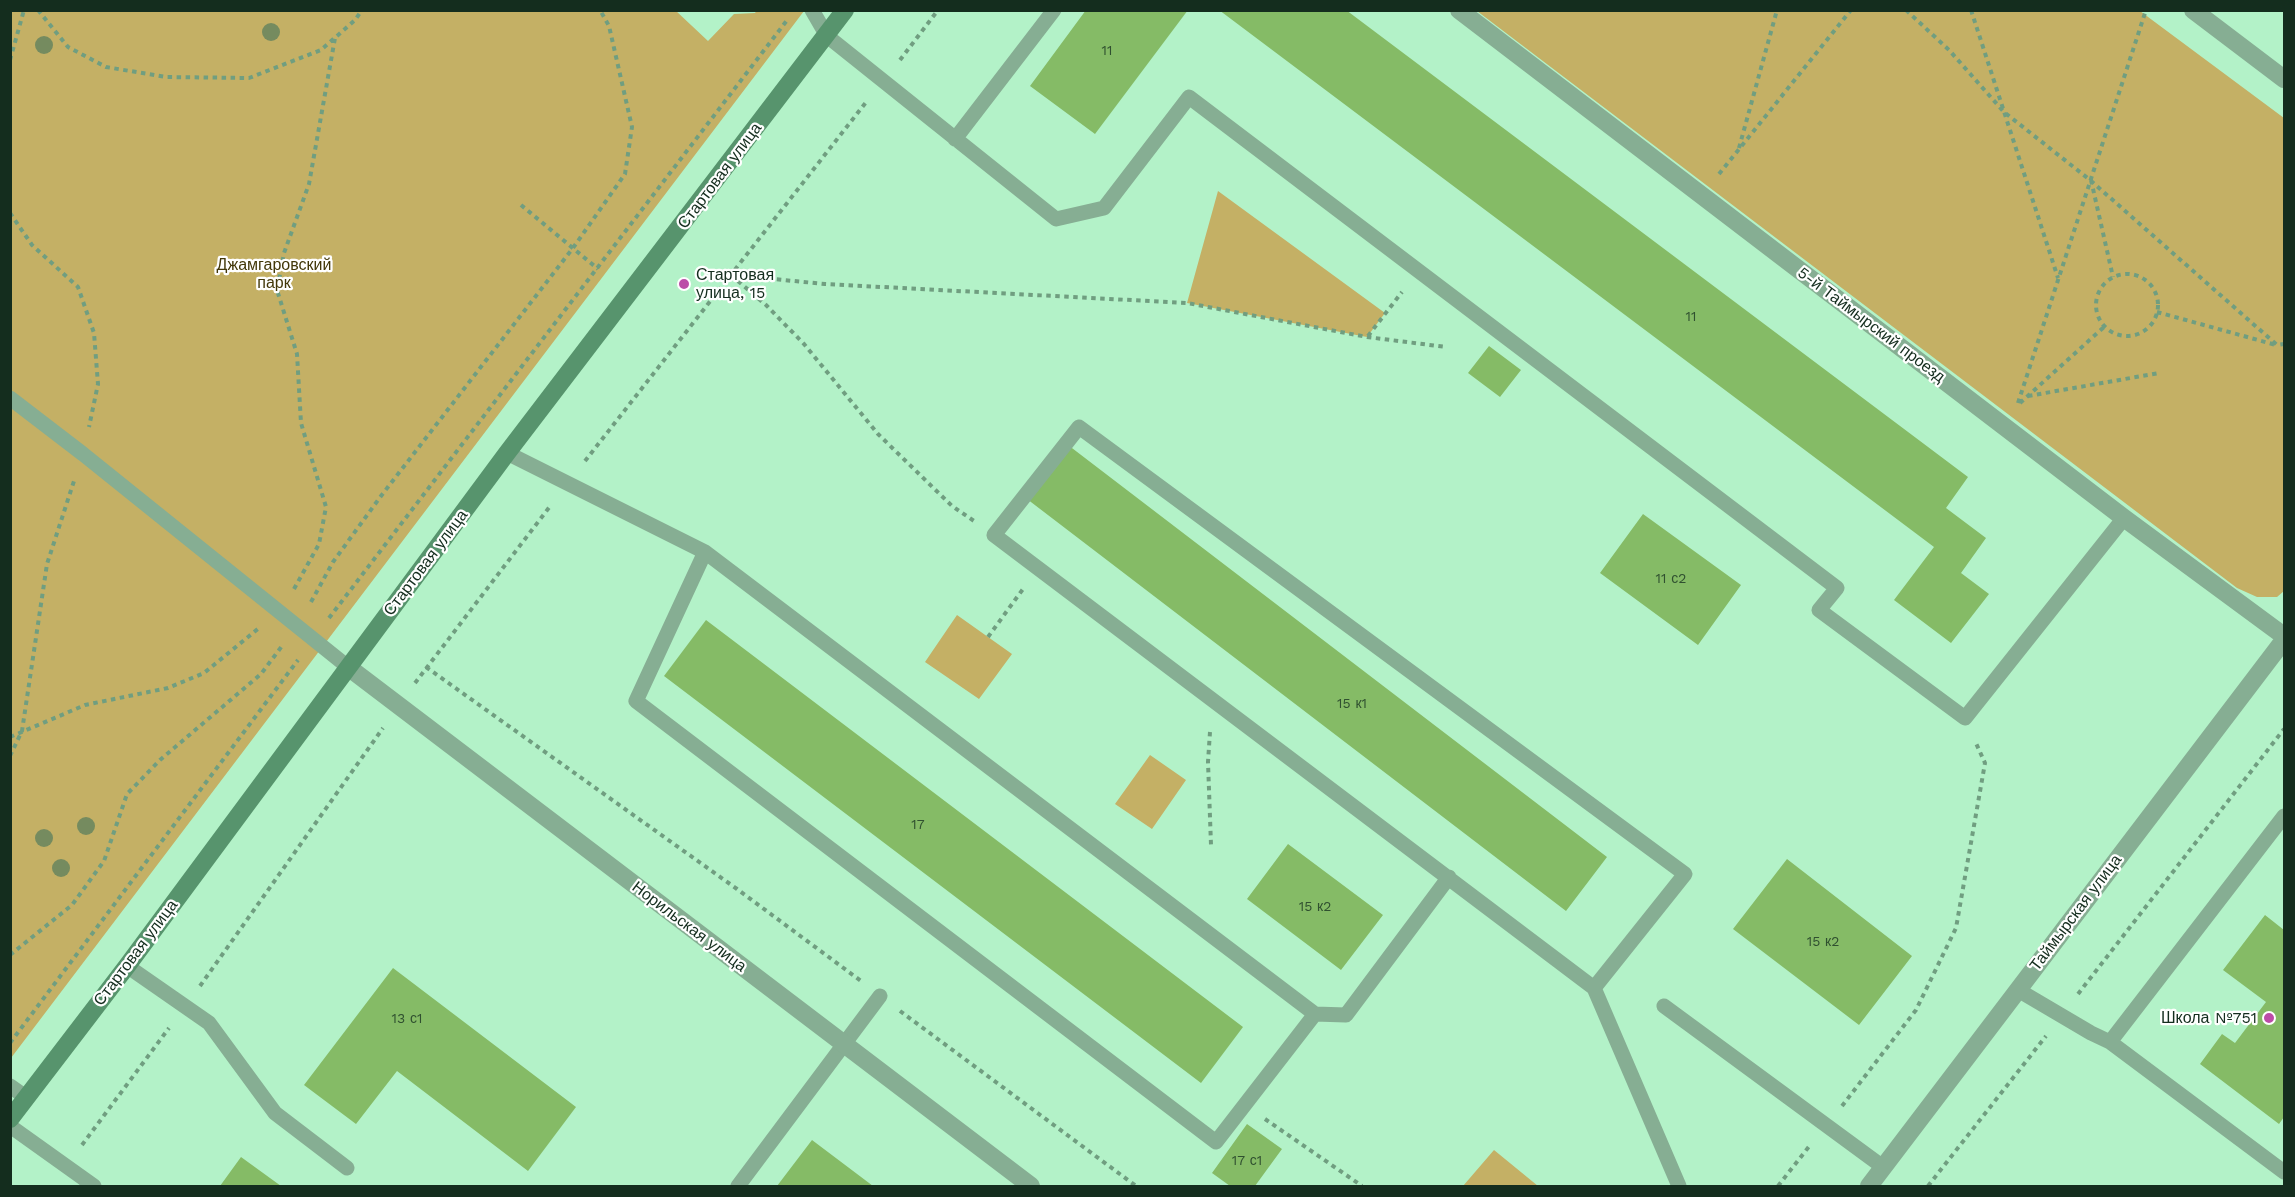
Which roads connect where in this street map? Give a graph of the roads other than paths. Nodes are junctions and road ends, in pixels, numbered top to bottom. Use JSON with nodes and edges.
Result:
{"nodes":[{"id":1,"x":812,"y":10,"type":"edge"},
{"id":2,"x":846,"y":10,"type":"edge"},
{"id":3,"x":1054,"y":10,"type":"edge"},
{"id":4,"x":1459,"y":10,"type":"edge"},
{"id":5,"x":2193,"y":10,"type":"edge"},
{"id":6,"x":826,"y":36,"type":"junction"},
{"id":7,"x":2284,"y":79,"type":"edge"},
{"id":8,"x":956,"y":139,"type":"junction"},
{"id":9,"x":10,"y":398,"type":"edge"},
{"id":10,"x":507,"y":453,"type":"junction"},
{"id":11,"x":2124,"y":518,"type":"junction"},
{"id":12,"x":705,"y":552,"type":"junction"},
{"id":13,"x":2284,"y":638,"type":"edge"},
{"id":14,"x":348,"y":668,"type":"junction"},
{"id":15,"x":2284,"y":816,"type":"edge"},
{"id":16,"x":1449,"y":877,"type":"junction"},
{"id":17,"x":128,"y":966,"type":"junction"},
{"id":18,"x":1594,"y":988,"type":"junction"},
{"id":19,"x":2018,"y":990,"type":"junction"},
{"id":20,"x":880,"y":996,"type":"road end"},
{"id":21,"x":1665,"y":1006,"type":"dead end"},
{"id":22,"x":1315,"y":1014,"type":"junction"},
{"id":23,"x":2110,"y":1042,"type":"junction"},
{"id":24,"x":844,"y":1044,"type":"junction"},
{"id":25,"x":10,"y":1086,"type":"edge"},
{"id":26,"x":27,"y":1098,"type":"junction"},
{"id":27,"x":10,"y":1119,"type":"edge"},
{"id":28,"x":10,"y":1126,"type":"edge"},
{"id":29,"x":1884,"y":1167,"type":"junction"},
{"id":30,"x":347,"y":1168,"type":"dead end"},
{"id":31,"x":2284,"y":1172,"type":"edge"},
{"id":32,"x":94,"y":1186,"type":"edge"},
{"id":33,"x":738,"y":1186,"type":"edge"},
{"id":34,"x":1031,"y":1186,"type":"edge"},
{"id":35,"x":1679,"y":1186,"type":"edge"},
{"id":36,"x":1869,"y":1186,"type":"edge"}],
"edges":[{"from":1,"to":6,"type":"lane"},
{"from":2,"to":6,"type":"street","name":"Стартовая улица"},
{"from":3,"to":8,"type":"lane"},
{"from":4,"to":11,"type":"street","name":"5-й Таймырский проезд"},
{"from":5,"to":7,"type":"street"},
{"from":6,"to":8,"type":"lane"},
{"from":6,"to":10,"type":"street","name":"Стартовая улица"},
{"from":8,"to":11,"type":"lane"},
{"from":9,"to":14,"type":"lane"},
{"from":10,"to":12,"type":"lane"},
{"from":10,"to":14,"type":"street","name":"Стартовая улица"},
{"from":11,"to":13,"type":"street","name":"5-й Таймырский проезд"},
{"from":12,"to":22,"type":"lane"},
{"from":12,"to":22,"type":"lane"},
{"from":13,"to":19,"type":"street","name":"Таймырская улица"},
{"from":14,"to":17,"type":"street","name":"Стартовая улица"},
{"from":14,"to":24,"type":"street","name":"Норильская улица"},
{"from":15,"to":23,"type":"lane"},
{"from":16,"to":18,"type":"lane"},
{"from":16,"to":18,"type":"lane"},
{"from":16,"to":22,"type":"lane"},
{"from":17,"to":26,"type":"street","name":"Стартовая улица"},
{"from":17,"to":30,"type":"lane"},
{"from":18,"to":35,"type":"lane"},
{"from":19,"to":23,"type":"lane"},
{"from":19,"to":29,"type":"street","name":"Таймырская улица"},
{"from":20,"to":24,"type":"lane"},
{"from":21,"to":29,"type":"lane"},
{"from":23,"to":31,"type":"lane"},
{"from":24,"to":33,"type":"lane"},
{"from":24,"to":34,"type":"street","name":"Норильская улица"},
{"from":25,"to":26,"type":"lane"},
{"from":26,"to":27,"type":"street","name":"Стартовая улица"},
{"from":28,"to":32,"type":"lane"},
{"from":29,"to":36,"type":"street","name":"Таймырская улица"}]}
